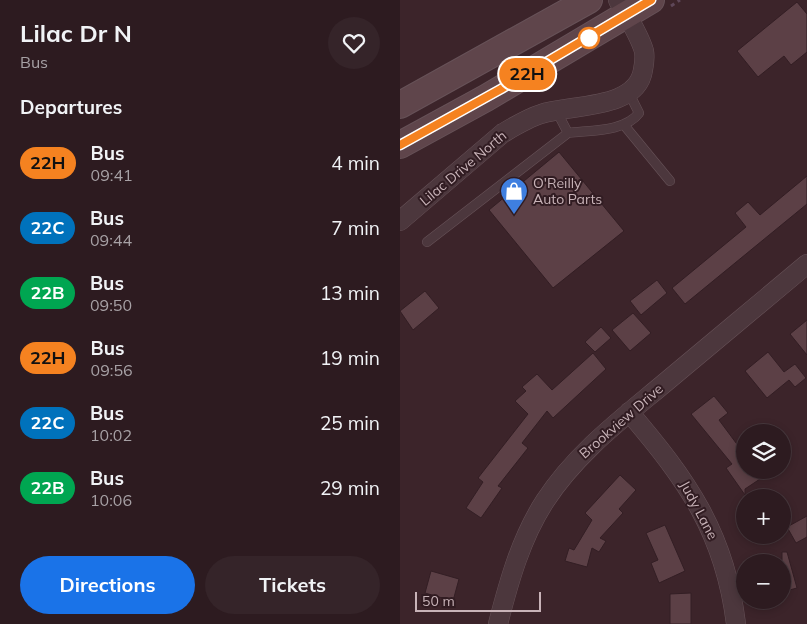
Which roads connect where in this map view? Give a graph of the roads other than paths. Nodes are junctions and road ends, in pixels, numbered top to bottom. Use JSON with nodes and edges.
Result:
{"nodes":[{"id":1,"x":589,"y":0,"type":"edge"},
{"id":2,"x":651,"y":0,"type":"edge"},
{"id":3,"x":622,"y":8,"type":"edge"},
{"id":4,"x":460,"y":71,"type":"junction"},
{"id":5,"x":400,"y":84,"type":"edge"},
{"id":6,"x":629,"y":93,"type":"junction"},
{"id":7,"x":400,"y":105,"type":"edge"},
{"id":8,"x":556,"y":110,"type":"junction"},
{"id":9,"x":624,"y":125,"type":"junction"},
{"id":10,"x":568,"y":133,"type":"junction"},
{"id":11,"x":400,"y":145,"type":"edge"},
{"id":12,"x":670,"y":181,"type":"dead end"},
{"id":13,"x":400,"y":221,"type":"edge"},
{"id":14,"x":426,"y":242,"type":"dead end"},
{"id":15,"x":807,"y":264,"type":"edge"},
{"id":16,"x":629,"y":412,"type":"junction"},
{"id":17,"x":498,"y":624,"type":"edge"},
{"id":18,"x":736,"y":624,"type":"edge"}],
"edges":[{"from":1,"to":4,"type":"street"},
{"from":2,"to":3,"type":"street"},
{"from":3,"to":6,"type":"street"},
{"from":3,"to":11,"type":"street"},
{"from":4,"to":5,"type":"street"},
{"from":4,"to":7,"type":"street"},
{"from":6,"to":8,"type":"street","name":"Lilac Drive North"},
{"from":6,"to":9,"type":"lane"},
{"from":8,"to":10,"type":"lane"},
{"from":8,"to":13,"type":"street","name":"Lilac Drive North"},
{"from":9,"to":10,"type":"lane"},
{"from":9,"to":12,"type":"lane"},
{"from":10,"to":14,"type":"lane"},
{"from":15,"to":16,"type":"street","name":"Brookview Drive"},
{"from":16,"to":17,"type":"street","name":"Brookview Drive"},
{"from":16,"to":18,"type":"street","name":"Judy Lane"}]}
